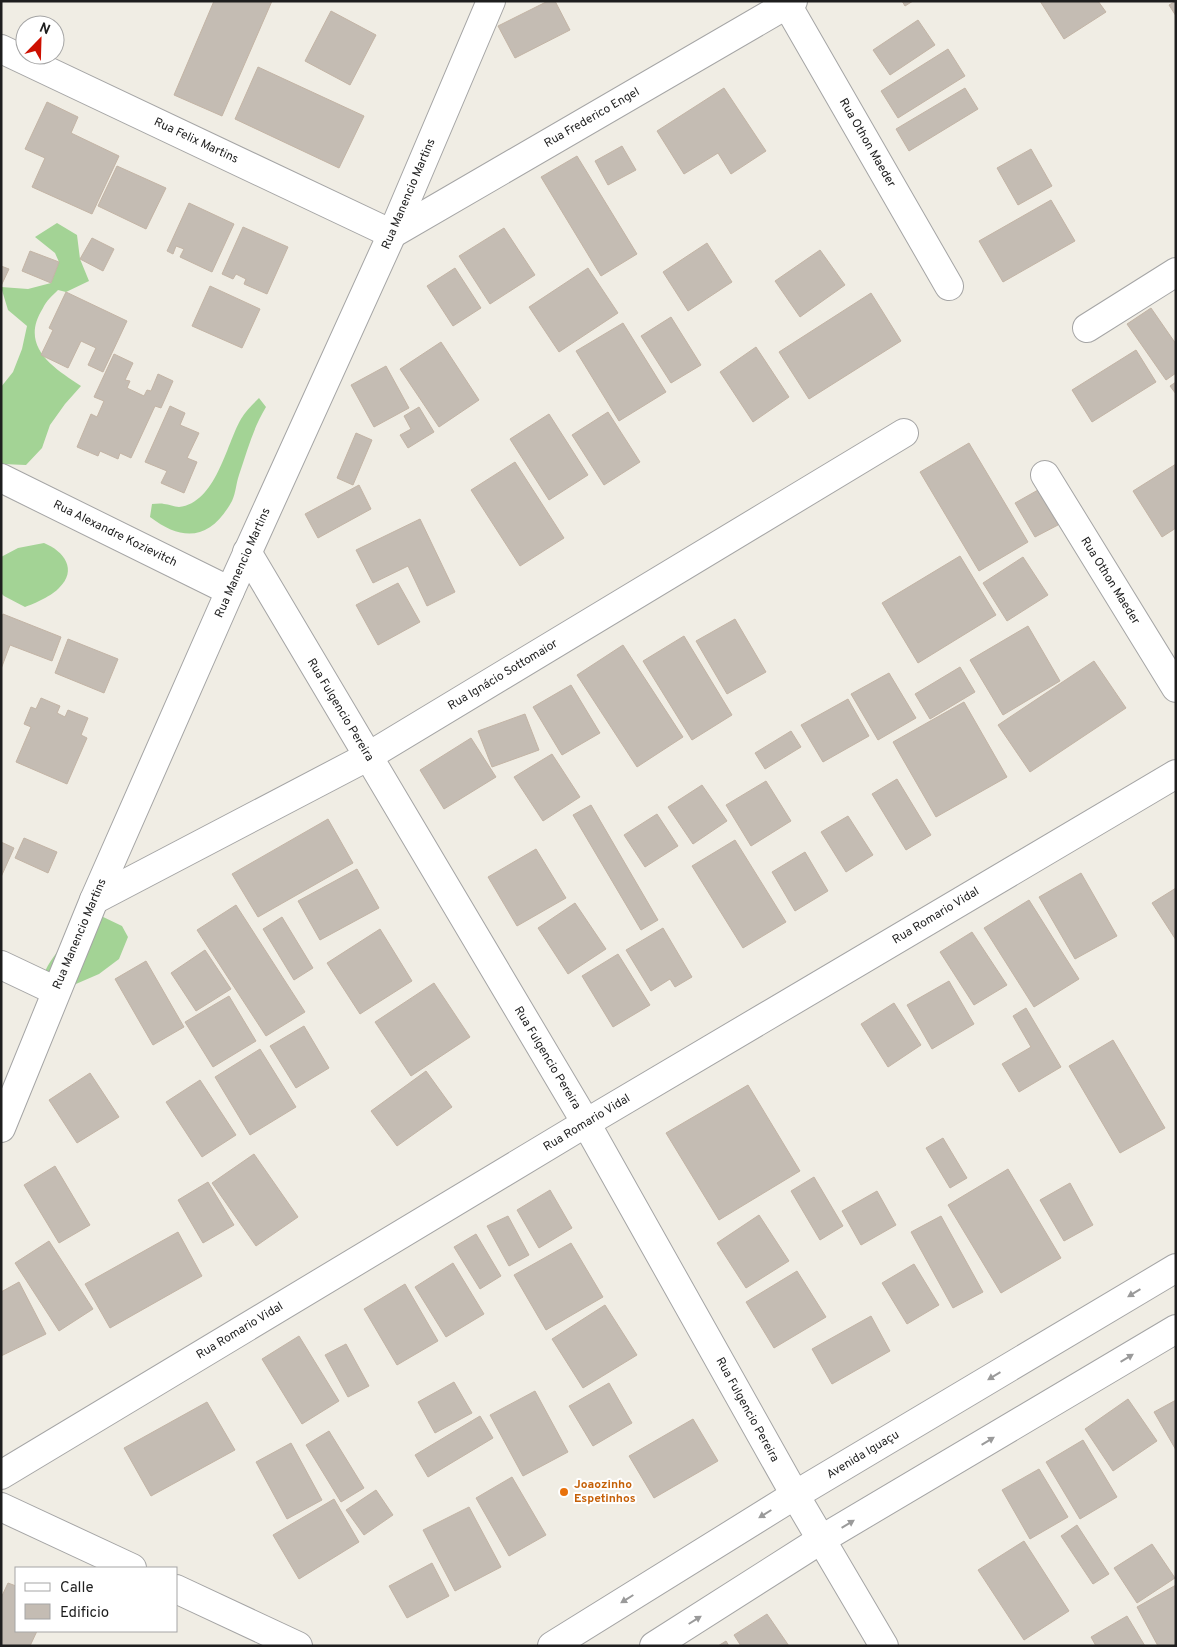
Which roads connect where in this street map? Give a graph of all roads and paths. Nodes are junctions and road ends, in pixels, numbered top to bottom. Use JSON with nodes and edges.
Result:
{"nodes":[{"id":1,"x":491,"y":1,"type":"edge"},
{"id":2,"x":788,"y":2,"type":"edge"},
{"id":3,"x":1,"y":49,"type":"edge"},
{"id":4,"x":392,"y":234,"type":"junction"},
{"id":5,"x":1176,"y":272,"type":"edge"},
{"id":6,"x":949,"y":286,"type":"dead end"},
{"id":7,"x":1087,"y":328,"type":"dead end"},
{"id":8,"x":904,"y":433,"type":"dead end"},
{"id":9,"x":1045,"y":475,"type":"dead end"},
{"id":10,"x":1,"y":478,"type":"edge"},
{"id":11,"x":247,"y":552,"type":"junction"},
{"id":12,"x":230,"y":591,"type":"junction"},
{"id":13,"x":1176,"y":688,"type":"edge"},
{"id":14,"x":368,"y":757,"type":"junction"},
{"id":15,"x":1176,"y":774,"type":"edge"},
{"id":16,"x":94,"y":900,"type":"junction"},
{"id":17,"x":1,"y":965,"type":"edge"},
{"id":18,"x":56,"y":991,"type":"junction"},
{"id":19,"x":586,"y":1123,"type":"junction"},
{"id":20,"x":1,"y":1128,"type":"edge"},
{"id":21,"x":1176,"y":1268,"type":"edge"},
{"id":22,"x":1176,"y":1329,"type":"edge"},
{"id":23,"x":1,"y":1475,"type":"edge"},
{"id":24,"x":795,"y":1495,"type":"junction"},
{"id":25,"x":1,"y":1507,"type":"edge"},
{"id":26,"x":822,"y":1539,"type":"junction"},
{"id":27,"x":130,"y":1567,"type":"edge"},
{"id":28,"x":178,"y":1590,"type":"edge"},
{"id":29,"x":298,"y":1646,"type":"edge"},
{"id":30,"x":552,"y":1646,"type":"edge"},
{"id":31,"x":654,"y":1646,"type":"edge"},
{"id":32,"x":884,"y":1646,"type":"edge"}],
"edges":[{"from":1,"to":4,"type":"street","name":"Rua Manencio Martins"},
{"from":2,"to":4,"type":"street","name":"Rua Frederico Engel"},
{"from":2,"to":6,"type":"street","name":"Rua Othon Maeder"},
{"from":3,"to":4,"type":"street","name":"Rua Felix Martins"},
{"from":4,"to":11,"type":"street","name":"Rua Manencio Martins"},
{"from":5,"to":7,"type":"street"},
{"from":8,"to":14,"type":"street","name":"Rua Ignácio Sottomaior"},
{"from":9,"to":13,"type":"street","name":"Rua Othon Maeder"},
{"from":10,"to":12,"type":"street","name":"Rua Alexandre Kozievitch"},
{"from":11,"to":12,"type":"street","name":"Rua Manencio Martins"},
{"from":11,"to":14,"type":"street","name":"Rua Fulgencio Pereira"},
{"from":12,"to":16,"type":"street","name":"Rua Manencio Martins"},
{"from":14,"to":16,"type":"street","name":"Rua Ignácio Sottomaior"},
{"from":14,"to":19,"type":"street","name":"Rua Fulgencio Pereira"},
{"from":15,"to":19,"type":"street","name":"Rua Romario Vidal"},
{"from":16,"to":18,"type":"street","name":"Rua Manencio Martins"},
{"from":17,"to":18,"type":"street"},
{"from":18,"to":20,"type":"street","name":"Rua Manencio Martins"},
{"from":19,"to":23,"type":"street","name":"Rua Romario Vidal"},
{"from":19,"to":24,"type":"street","name":"Rua Fulgencio Pereira"},
{"from":21,"to":24,"type":"street","name":"Avenida Iguaçu","one_way":true},
{"from":26,"to":22,"type":"street","one_way":true},
{"from":24,"to":26,"type":"street","name":"Rua Fulgencio Pereira"},
{"from":24,"to":30,"type":"street","name":"Avenida Iguaçu","one_way":true},
{"from":25,"to":27,"type":"street"},
{"from":31,"to":26,"type":"street","one_way":true},
{"from":26,"to":32,"type":"street","name":"Rua Fulgencio Pereira"},
{"from":28,"to":29,"type":"street"}]}
